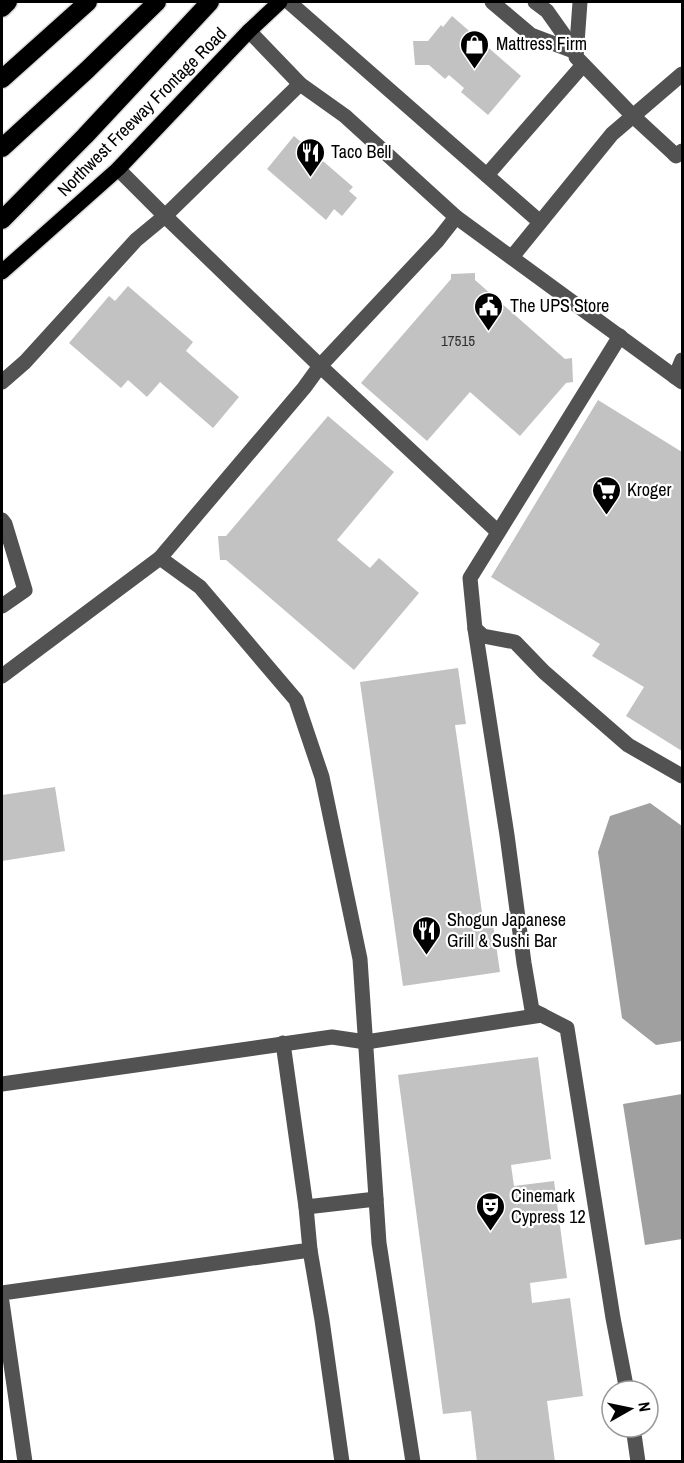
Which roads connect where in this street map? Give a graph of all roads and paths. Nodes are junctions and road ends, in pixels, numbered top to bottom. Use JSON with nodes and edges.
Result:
{"nodes":[{"id":1,"x":8,"y":2,"type":"edge"},
{"id":2,"x":88,"y":2,"type":"edge"},
{"id":3,"x":157,"y":2,"type":"edge"},
{"id":4,"x":210,"y":2,"type":"edge"},
{"id":5,"x":280,"y":2,"type":"edge"},
{"id":6,"x":289,"y":2,"type":"edge"},
{"id":7,"x":492,"y":2,"type":"edge"},
{"id":8,"x":535,"y":2,"type":"edge"},
{"id":9,"x":580,"y":2,"type":"edge"},
{"id":10,"x":2,"y":8,"type":"edge"},
{"id":11,"x":249,"y":31,"type":"junction"},
{"id":12,"x":580,"y":58,"type":"junction"},
{"id":13,"x":682,"y":74,"type":"edge"},
{"id":14,"x":2,"y":79,"type":"edge"},
{"id":15,"x":300,"y":84,"type":"junction"},
{"id":16,"x":633,"y":116,"type":"junction"},
{"id":17,"x":2,"y":148,"type":"edge"},
{"id":18,"x":680,"y":158,"type":"edge"},
{"id":19,"x":118,"y":169,"type":"junction"},
{"id":20,"x":487,"y":176,"type":"junction"},
{"id":21,"x":165,"y":216,"type":"junction"},
{"id":22,"x":456,"y":217,"type":"junction"},
{"id":23,"x":2,"y":220,"type":"edge"},
{"id":24,"x":540,"y":222,"type":"junction"},
{"id":25,"x":512,"y":257,"type":"junction"},
{"id":26,"x":2,"y":272,"type":"edge"},
{"id":27,"x":620,"y":336,"type":"junction"},
{"id":28,"x":682,"y":360,"type":"edge"},
{"id":29,"x":320,"y":366,"type":"junction"},
{"id":30,"x":679,"y":379,"type":"edge"},
{"id":31,"x":2,"y":382,"type":"edge"},
{"id":32,"x":2,"y":520,"type":"edge"},
{"id":33,"x":498,"y":532,"type":"junction"},
{"id":34,"x":160,"y":558,"type":"junction"},
{"id":35,"x":2,"y":606,"type":"edge"},
{"id":36,"x":475,"y":629,"type":"junction"},
{"id":37,"x":2,"y":676,"type":"edge"},
{"id":38,"x":682,"y":776,"type":"edge"},
{"id":39,"x":542,"y":1015,"type":"junction"},
{"id":40,"x":366,"y":1042,"type":"junction"},
{"id":41,"x":283,"y":1043,"type":"junction"},
{"id":42,"x":2,"y":1084,"type":"edge"},
{"id":43,"x":376,"y":1199,"type":"junction"},
{"id":44,"x":306,"y":1207,"type":"junction"},
{"id":45,"x":310,"y":1250,"type":"junction"},
{"id":46,"x":2,"y":1293,"type":"edge"},
{"id":47,"x":2,"y":1302,"type":"edge"},
{"id":48,"x":625,"y":1379,"type":"edge"},
{"id":49,"x":635,"y":1439,"type":"edge"},
{"id":50,"x":25,"y":1461,"type":"edge"},
{"id":51,"x":342,"y":1461,"type":"edge"},
{"id":52,"x":413,"y":1461,"type":"edge"},
{"id":53,"x":638,"y":1461,"type":"edge"}],
"edges":[{"from":1,"to":10,"type":"highway"},
{"from":2,"to":14,"type":"highway"},
{"from":3,"to":17,"type":"highway"},
{"from":4,"to":23,"type":"highway"},
{"from":5,"to":11,"type":"main road","name":"Northwest Freeway Frontage Road"},
{"from":6,"to":20,"type":"lane"},
{"from":7,"to":12,"type":"lane"},
{"from":8,"to":12,"type":"lane"},
{"from":9,"to":12,"type":"lane"},
{"from":11,"to":15,"type":"lane"},
{"from":11,"to":19,"type":"main road","name":"Northwest Freeway Frontage Road"},
{"from":12,"to":16,"type":"lane"},
{"from":12,"to":20,"type":"lane"},
{"from":13,"to":16,"type":"lane"},
{"from":15,"to":21,"type":"lane"},
{"from":15,"to":22,"type":"lane"},
{"from":16,"to":18,"type":"lane"},
{"from":16,"to":24,"type":"lane"},
{"from":19,"to":21,"type":"lane"},
{"from":19,"to":26,"type":"main road","name":"Northwest Freeway Frontage Road"},
{"from":20,"to":24,"type":"lane"},
{"from":21,"to":29,"type":"lane"},
{"from":21,"to":31,"type":"lane"},
{"from":22,"to":25,"type":"lane"},
{"from":22,"to":29,"type":"lane"},
{"from":24,"to":25,"type":"lane"},
{"from":25,"to":27,"type":"lane"},
{"from":27,"to":30,"type":"lane"},
{"from":27,"to":33,"type":"lane"},
{"from":28,"to":30,"type":"lane"},
{"from":29,"to":33,"type":"lane"},
{"from":29,"to":34,"type":"lane"},
{"from":32,"to":35,"type":"lane"},
{"from":33,"to":36,"type":"lane"},
{"from":34,"to":37,"type":"lane"},
{"from":34,"to":40,"type":"lane"},
{"from":36,"to":38,"type":"lane"},
{"from":36,"to":39,"type":"lane"},
{"from":39,"to":40,"type":"lane"},
{"from":39,"to":48,"type":"lane"},
{"from":40,"to":41,"type":"lane"},
{"from":40,"to":43,"type":"lane"},
{"from":41,"to":42,"type":"lane"},
{"from":41,"to":44,"type":"lane"},
{"from":43,"to":44,"type":"lane"},
{"from":43,"to":52,"type":"lane"},
{"from":44,"to":45,"type":"lane"},
{"from":45,"to":46,"type":"lane"},
{"from":45,"to":51,"type":"lane"},
{"from":47,"to":50,"type":"lane"},
{"from":49,"to":53,"type":"lane"}]}
